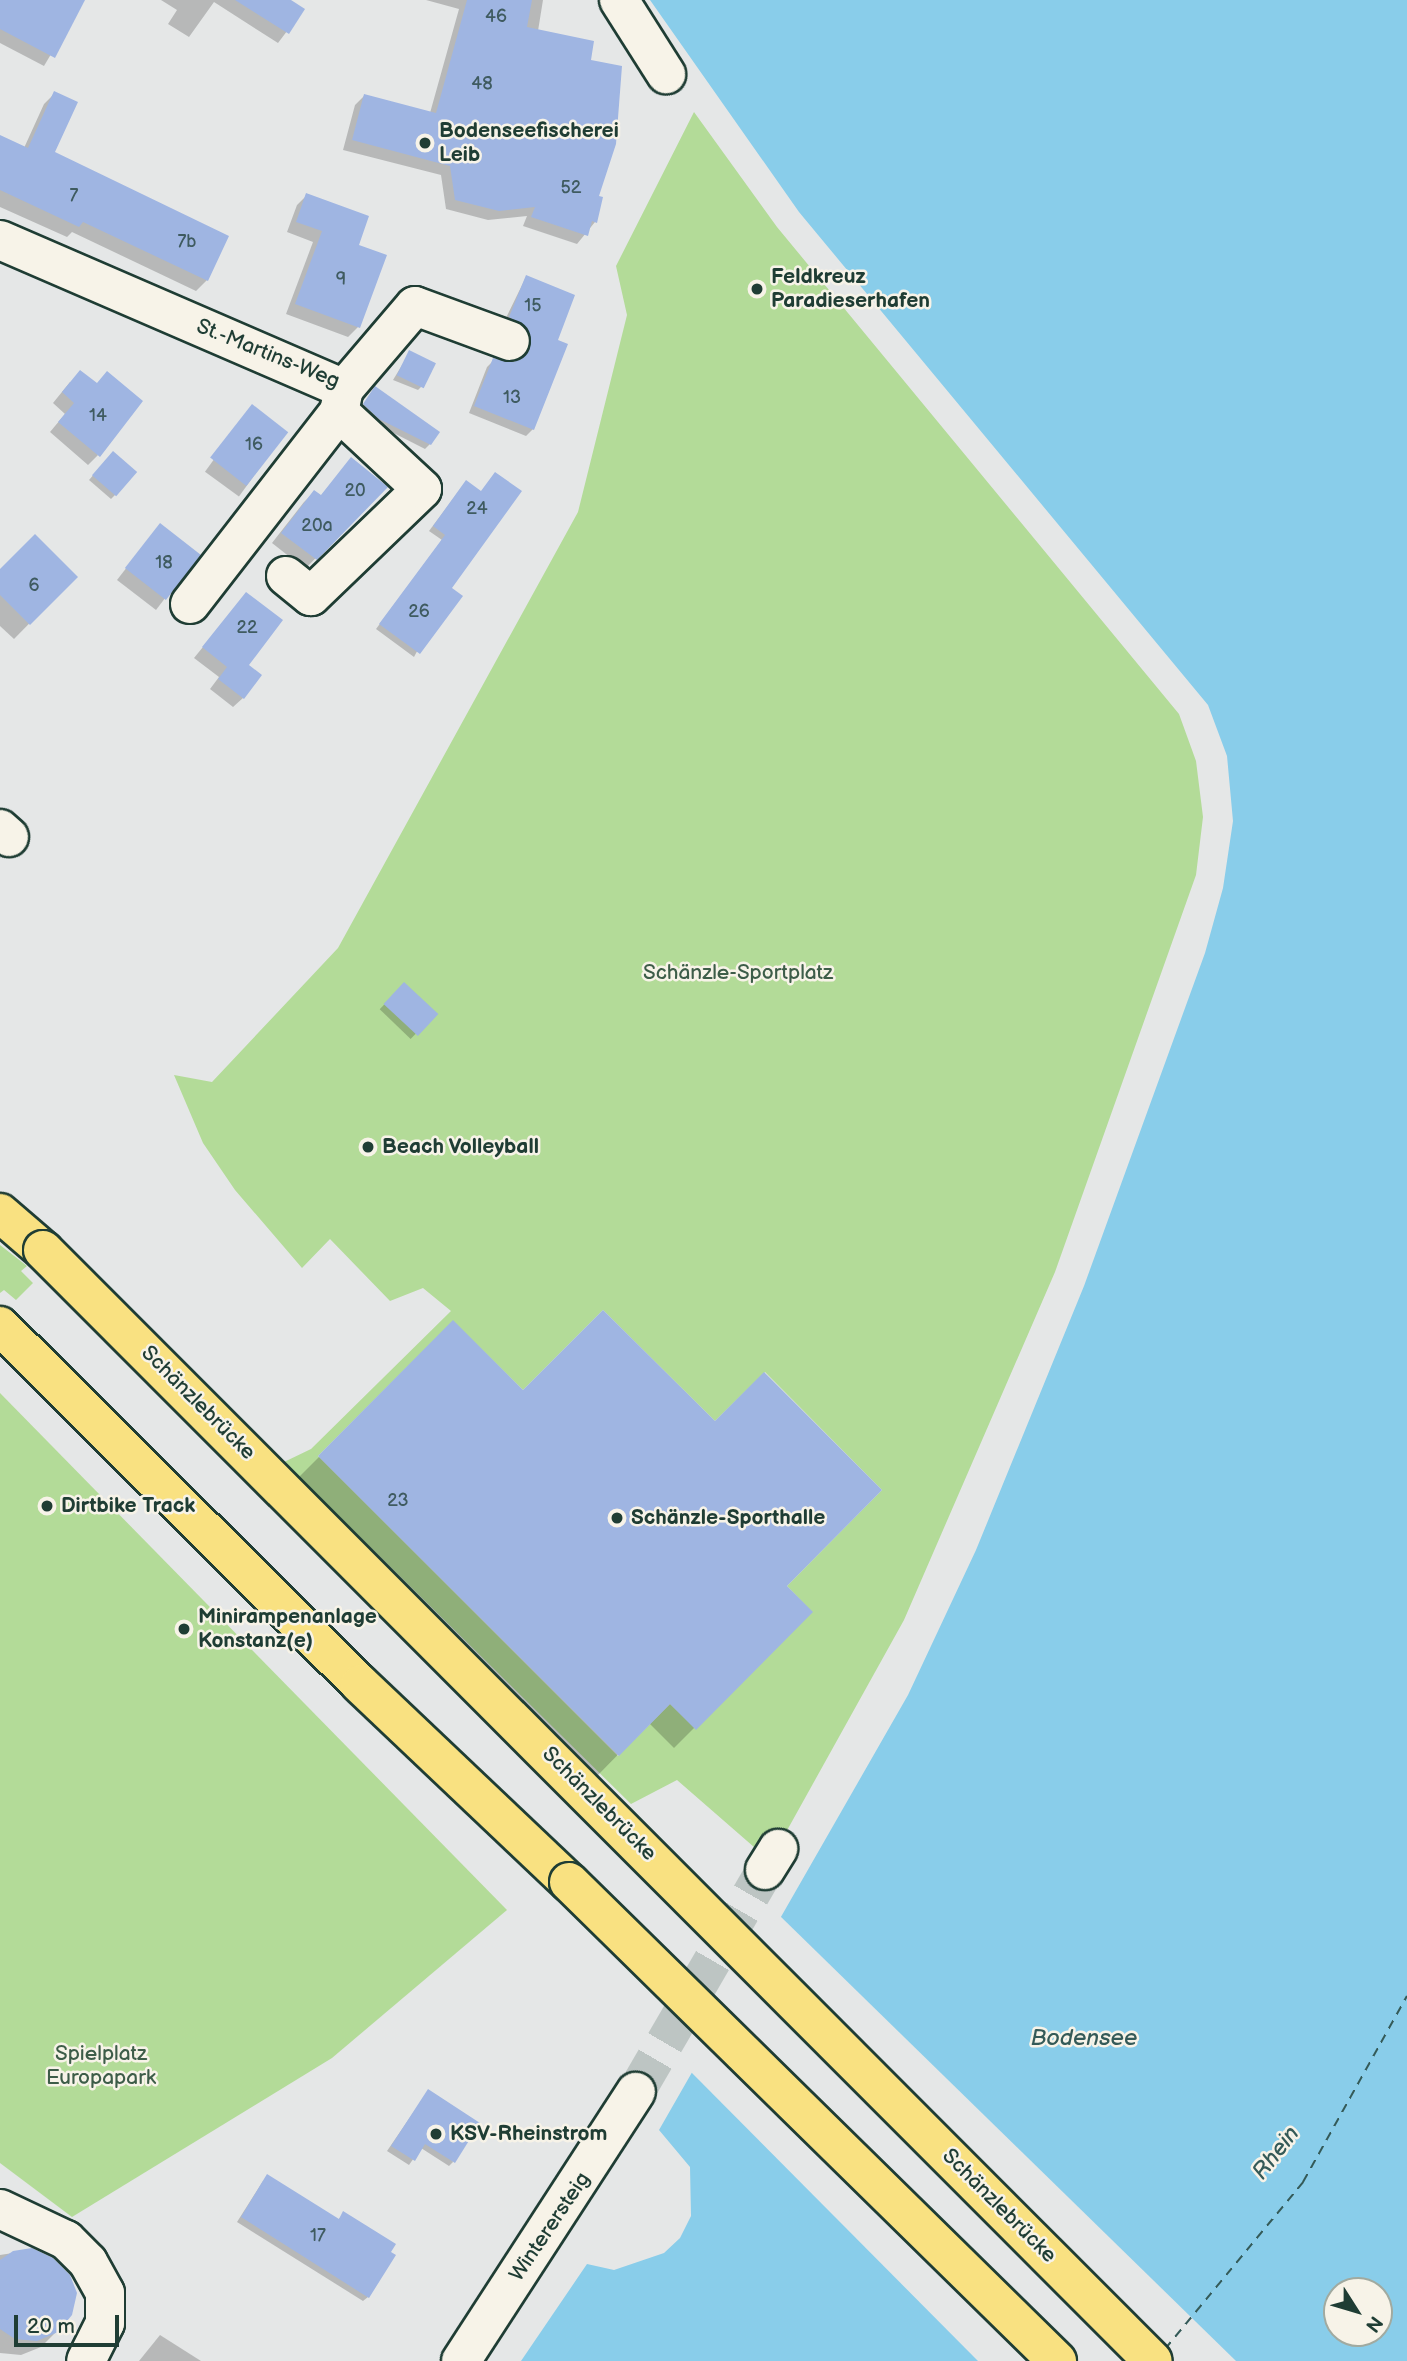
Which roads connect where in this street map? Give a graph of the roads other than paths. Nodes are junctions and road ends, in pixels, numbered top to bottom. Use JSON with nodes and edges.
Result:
{"nodes":[{"id":1,"x":620,"y":0,"type":"edge"},
{"id":2,"x":666,"y":74,"type":"dead end"},
{"id":3,"x":0,"y":240,"type":"edge"},
{"id":4,"x":510,"y":341,"type":"dead end"},
{"id":5,"x":342,"y":401,"type":"junction"},
{"id":6,"x":286,"y":576,"type":"dead end"},
{"id":7,"x":190,"y":604,"type":"dead end"},
{"id":8,"x":0,"y":1213,"type":"edge"},
{"id":9,"x":0,"y":1326,"type":"edge"},
{"id":10,"x":636,"y":2092,"type":"tunnel mouth"},
{"id":11,"x":0,"y":2209,"type":"edge"},
{"id":12,"x":86,"y":2361,"type":"edge"},
{"id":13,"x":461,"y":2361,"type":"edge"},
{"id":14,"x":1057,"y":2361,"type":"edge"},
{"id":15,"x":1153,"y":2361,"type":"edge"}],
"edges":[{"from":1,"to":2,"type":"street"},
{"from":3,"to":5,"type":"street","name":"St.-Martins-Weg"},
{"from":4,"to":5,"type":"street","name":"St.-Martins-Weg"},
{"from":5,"to":6,"type":"street"},
{"from":5,"to":7,"type":"street"},
{"from":8,"to":15,"type":"main road","name":"Schänzlebrücke","bridge":true},
{"from":9,"to":14,"type":"main road","bridge":true},
{"from":10,"to":13,"type":"street","name":"Winterersteig"},
{"from":11,"to":12,"type":"street"}]}
